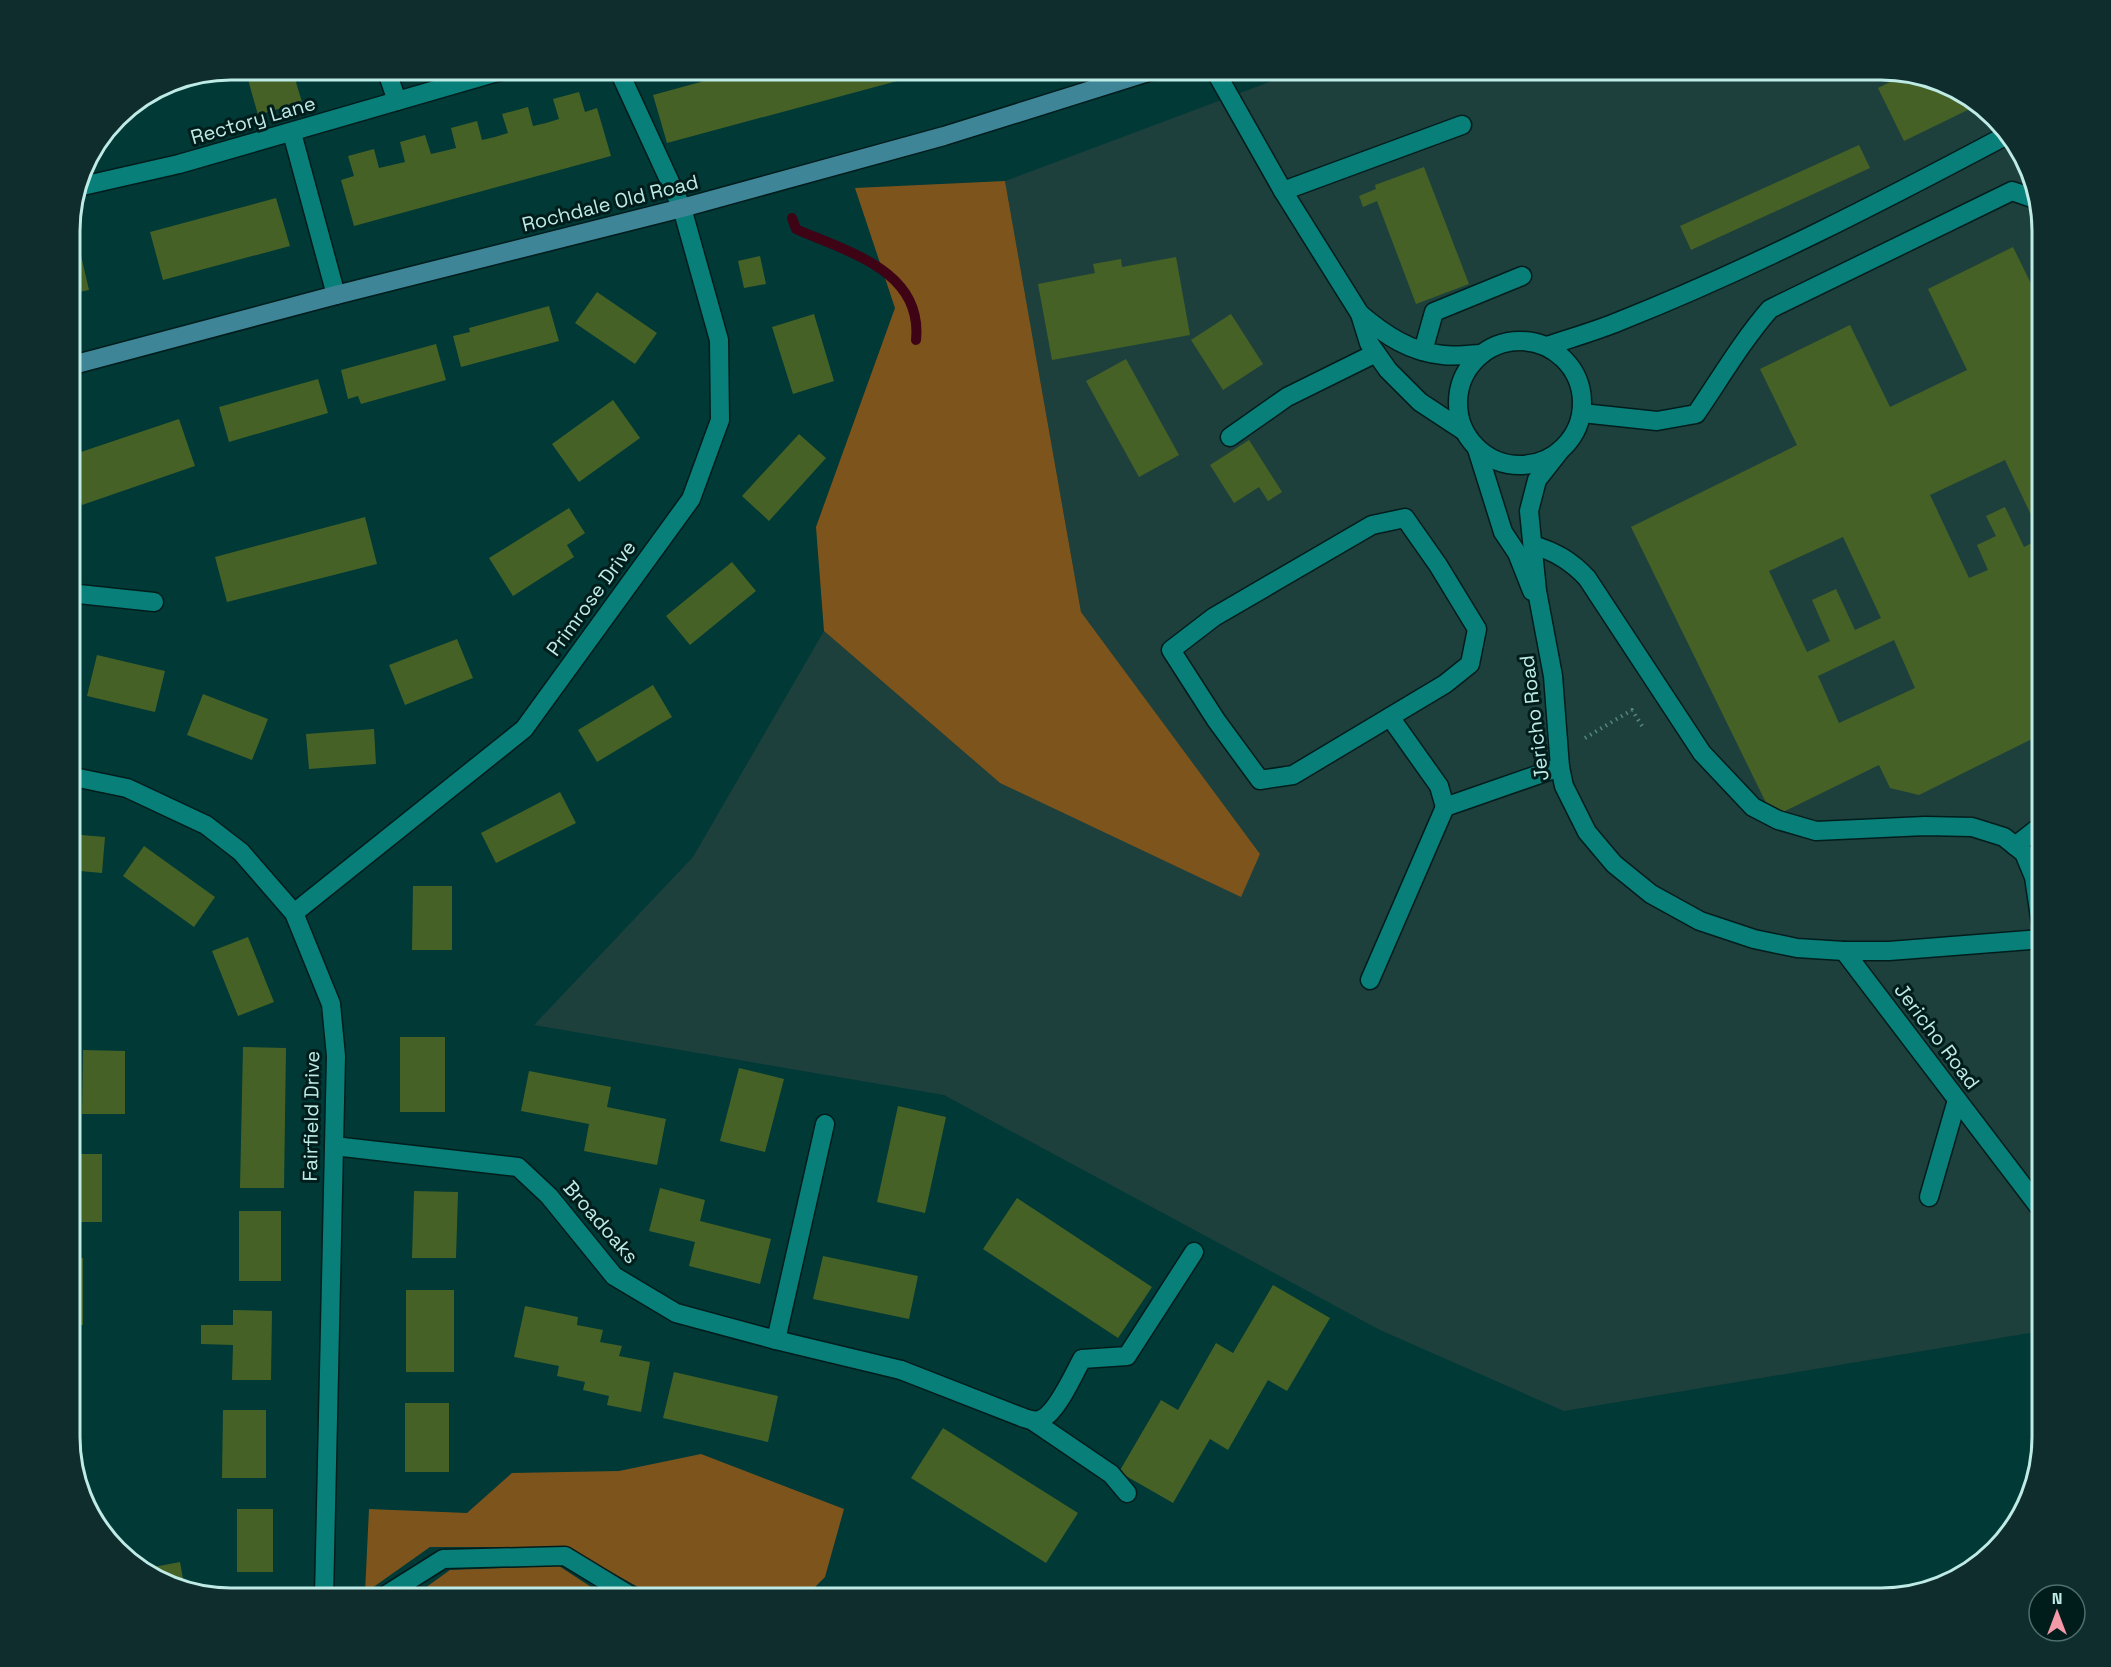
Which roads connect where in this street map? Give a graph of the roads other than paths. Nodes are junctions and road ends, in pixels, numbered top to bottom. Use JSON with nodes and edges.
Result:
{"nodes":[{"id":1,"x":390,"y":80,"type":"edge"},
{"id":2,"x":469,"y":80,"type":"edge"},
{"id":3,"x":623,"y":80,"type":"edge"},
{"id":4,"x":1123,"y":80,"type":"edge"},
{"id":5,"x":1220,"y":80,"type":"edge"},
{"id":6,"x":397,"y":101,"type":"junction"},
{"id":7,"x":1462,"y":125,"type":"dead end"},
{"id":8,"x":292,"y":133,"type":"junction"},
{"id":9,"x":2000,"y":139,"type":"edge"},
{"id":10,"x":87,"y":185,"type":"edge"},
{"id":11,"x":1283,"y":191,"type":"junction"},
{"id":12,"x":2028,"y":196,"type":"edge"},
{"id":13,"x":682,"y":208,"type":"junction"},
{"id":14,"x":1522,"y":276,"type":"dead end"},
{"id":15,"x":336,"y":295,"type":"junction"},
{"id":16,"x":1360,"y":314,"type":"junction"},
{"id":17,"x":1547,"y":346,"type":"junction"},
{"id":18,"x":1423,"y":351,"type":"junction"},
{"id":19,"x":1376,"y":353,"type":"junction"},
{"id":20,"x":1482,"y":354,"type":"junction"},
{"id":21,"x":80,"y":363,"type":"edge"},
{"id":22,"x":1582,"y":413,"type":"junction"},
{"id":23,"x":1464,"y":431,"type":"junction"},
{"id":24,"x":1230,"y":437,"type":"dead end"},
{"id":25,"x":1478,"y":449,"type":"junction"},
{"id":26,"x":1560,"y":452,"type":"junction"},
{"id":27,"x":1533,"y":545,"type":"junction"},
{"id":28,"x":80,"y":594,"type":"edge"},
{"id":29,"x":154,"y":602,"type":"dead end"},
{"id":30,"x":1541,"y":615,"type":"junction"},
{"id":31,"x":1390,"y":717,"type":"junction"},
{"id":32,"x":1560,"y":767,"type":"junction"},
{"id":33,"x":80,"y":778,"type":"edge"},
{"id":34,"x":1444,"y":807,"type":"junction"},
{"id":35,"x":2032,"y":833,"type":"edge"},
{"id":36,"x":2015,"y":846,"type":"junction"},
{"id":37,"x":2032,"y":872,"type":"edge"},
{"id":38,"x":294,"y":913,"type":"junction"},
{"id":39,"x":2032,"y":940,"type":"edge"},
{"id":40,"x":1844,"y":951,"type":"junction"},
{"id":41,"x":1370,"y":980,"type":"dead end"},
{"id":42,"x":1958,"y":1100,"type":"junction"},
{"id":43,"x":825,"y":1124,"type":"dead end"},
{"id":44,"x":334,"y":1146,"type":"junction"},
{"id":45,"x":1929,"y":1197,"type":"dead end"},
{"id":46,"x":2032,"y":1197,"type":"edge"},
{"id":47,"x":1194,"y":1252,"type":"dead end"},
{"id":48,"x":776,"y":1340,"type":"junction"},
{"id":49,"x":1033,"y":1421,"type":"junction"},
{"id":50,"x":1128,"y":1493,"type":"dead end"},
{"id":51,"x":324,"y":1588,"type":"edge"},
{"id":52,"x":397,"y":1588,"type":"edge"},
{"id":53,"x":618,"y":1588,"type":"edge"}],
"edges":[{"from":1,"to":6,"type":"street"},
{"from":2,"to":6,"type":"street","name":"Rectory Lane"},
{"from":3,"to":13,"type":"street"},
{"from":4,"to":13,"type":"main road","name":"Rochdale Old Road"},
{"from":5,"to":11,"type":"street"},
{"from":6,"to":8,"type":"street","name":"Rectory Lane"},
{"from":7,"to":11,"type":"street"},
{"from":8,"to":10,"type":"street","name":"Rectory Lane"},
{"from":8,"to":15,"type":"street"},
{"from":9,"to":17,"type":"street"},
{"from":11,"to":16,"type":"street"},
{"from":12,"to":22,"type":"street"},
{"from":13,"to":15,"type":"main road","name":"Rochdale Old Road"},
{"from":13,"to":38,"type":"street","name":"Primrose Drive"},
{"from":14,"to":18,"type":"street"},
{"from":15,"to":21,"type":"main road","name":"Rochdale Old Road"},
{"from":16,"to":18,"type":"street"},
{"from":16,"to":19,"type":"street"},
{"from":17,"to":20,"type":"street"},
{"from":17,"to":22,"type":"street"},
{"from":18,"to":20,"type":"street"},
{"from":19,"to":23,"type":"street"},
{"from":19,"to":24,"type":"street"},
{"from":20,"to":23,"type":"street"},
{"from":22,"to":26,"type":"street"},
{"from":23,"to":25,"type":"street"},
{"from":25,"to":26,"type":"street"},
{"from":25,"to":30,"type":"street"},
{"from":26,"to":27,"type":"street","name":"Jericho Road"},
{"from":27,"to":30,"type":"street","name":"Jericho Road"},
{"from":27,"to":36,"type":"street"},
{"from":28,"to":29,"type":"street"},
{"from":30,"to":32,"type":"street","name":"Jericho Road"},
{"from":31,"to":31,"type":"street"},
{"from":31,"to":34,"type":"street"},
{"from":32,"to":34,"type":"street"},
{"from":32,"to":40,"type":"street","name":"Jericho Road"},
{"from":33,"to":38,"type":"street","name":"Fairfield Drive"},
{"from":34,"to":41,"type":"street"},
{"from":35,"to":36,"type":"street"},
{"from":36,"to":37,"type":"street"},
{"from":38,"to":44,"type":"street","name":"Fairfield Drive"},
{"from":39,"to":40,"type":"street"},
{"from":40,"to":42,"type":"street","name":"Jericho Road"},
{"from":42,"to":45,"type":"street"},
{"from":42,"to":46,"type":"street","name":"Jericho Road"},
{"from":43,"to":48,"type":"street"},
{"from":44,"to":48,"type":"street","name":"Broadoaks"},
{"from":44,"to":51,"type":"street","name":"Fairfield Drive"},
{"from":47,"to":49,"type":"street"},
{"from":48,"to":49,"type":"street","name":"Broadoaks"},
{"from":49,"to":50,"type":"street","name":"Broadoaks"},
{"from":52,"to":53,"type":"street"}]}
